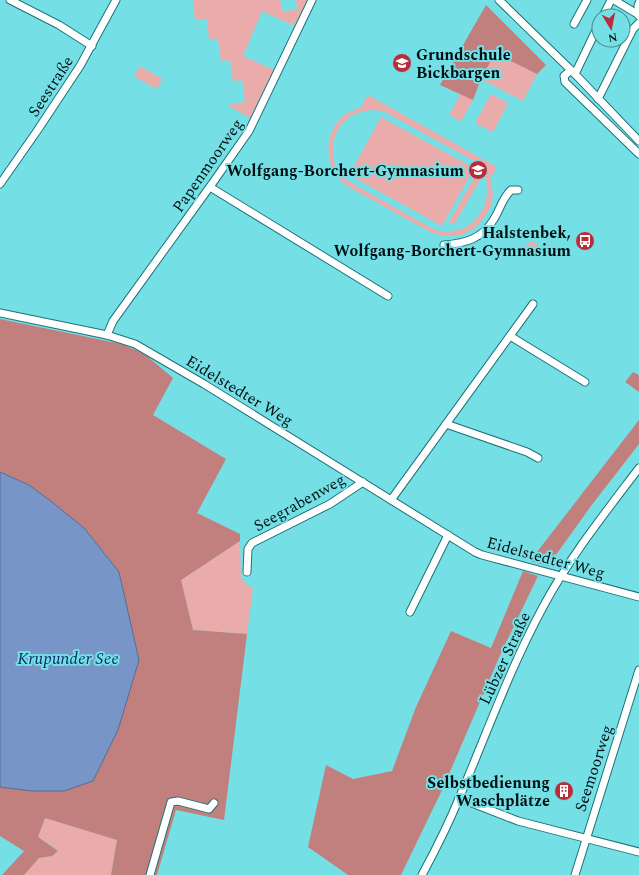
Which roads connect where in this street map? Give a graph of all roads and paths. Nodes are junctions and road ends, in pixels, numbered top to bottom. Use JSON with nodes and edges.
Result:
{"nodes":[{"id":1,"x":10,"y":0,"type":"edge"},
{"id":2,"x":116,"y":0,"type":"edge"},
{"id":3,"x":312,"y":0,"type":"edge"},
{"id":4,"x":499,"y":0,"type":"edge"},
{"id":5,"x":587,"y":0,"type":"edge"},
{"id":6,"x":614,"y":0,"type":"edge"},
{"id":7,"x":639,"y":3,"type":"edge"},
{"id":8,"x":639,"y":16,"type":"edge"},
{"id":9,"x":639,"y":23,"type":"edge"},
{"id":10,"x":574,"y":24,"type":"dead end"},
{"id":11,"x":591,"y":39,"type":"edge"},
{"id":12,"x":92,"y":46,"type":"junction"},
{"id":13,"x":573,"y":72,"type":"junction"},
{"id":14,"x":598,"y":99,"type":"junction"},
{"id":15,"x":639,"y":141,"type":"edge"},
{"id":16,"x":639,"y":154,"type":"edge"},
{"id":17,"x":0,"y":184,"type":"edge"},
{"id":18,"x":210,"y":187,"type":"junction"},
{"id":19,"x":518,"y":190,"type":"dead end"},
{"id":20,"x":444,"y":245,"type":"dead end"},
{"id":21,"x":388,"y":296,"type":"dead end"},
{"id":22,"x":533,"y":304,"type":"dead end"},
{"id":23,"x":0,"y":313,"type":"edge"},
{"id":24,"x":106,"y":335,"type":"junction"},
{"id":25,"x":510,"y":336,"type":"junction"},
{"id":26,"x":586,"y":382,"type":"dead end"},
{"id":27,"x":446,"y":424,"type":"junction"},
{"id":28,"x":538,"y":458,"type":"dead end"},
{"id":29,"x":639,"y":468,"type":"edge"},
{"id":30,"x":363,"y":482,"type":"junction"},
{"id":31,"x":391,"y":500,"type":"junction"},
{"id":32,"x":448,"y":535,"type":"junction"},
{"id":33,"x":247,"y":572,"type":"dead end"},
{"id":34,"x":562,"y":575,"type":"junction"},
{"id":35,"x":639,"y":597,"type":"edge"},
{"id":36,"x":410,"y":612,"type":"dead end"},
{"id":37,"x":639,"y":670,"type":"edge"},
{"id":38,"x":460,"y":798,"type":"junction"},
{"id":39,"x":214,"y":804,"type":"dead end"},
{"id":40,"x":586,"y":839,"type":"junction"},
{"id":41,"x":639,"y":852,"type":"edge"},
{"id":42,"x":150,"y":875,"type":"edge"},
{"id":43,"x":422,"y":875,"type":"edge"},
{"id":44,"x":575,"y":875,"type":"edge"}],
"edges":[{"from":1,"to":12,"type":"street"},
{"from":2,"to":12,"type":"street","name":"Seestraße"},
{"from":3,"to":18,"type":"street","name":"Papenmoorweg"},
{"from":4,"to":13,"type":"street"},
{"from":5,"to":10,"type":"street"},
{"from":6,"to":8,"type":"street"},
{"from":7,"to":8,"type":"street"},
{"from":9,"to":14,"type":"street"},
{"from":11,"to":13,"type":"street"},
{"from":12,"to":17,"type":"street","name":"Seestraße"},
{"from":13,"to":14,"type":"street"},
{"from":13,"to":16,"type":"street"},
{"from":14,"to":15,"type":"street"},
{"from":18,"to":21,"type":"street"},
{"from":18,"to":24,"type":"street","name":"Papenmoorweg"},
{"from":19,"to":20,"type":"street"},
{"from":22,"to":25,"type":"street"},
{"from":23,"to":24,"type":"street","name":"Eidelstedter Weg"},
{"from":24,"to":30,"type":"street","name":"Eidelstedter Weg"},
{"from":25,"to":26,"type":"street"},
{"from":25,"to":27,"type":"street"},
{"from":27,"to":28,"type":"street"},
{"from":27,"to":31,"type":"street"},
{"from":29,"to":34,"type":"street","name":"Lübzer Straße"},
{"from":30,"to":31,"type":"street","name":"Eidelstedter Weg"},
{"from":30,"to":33,"type":"street","name":"Seegrabenweg"},
{"from":31,"to":32,"type":"street","name":"Eidelstedter Weg"},
{"from":32,"to":34,"type":"street","name":"Eidelstedter Weg"},
{"from":32,"to":36,"type":"street"},
{"from":34,"to":35,"type":"street","name":"Eidelstedter Weg"},
{"from":34,"to":38,"type":"street","name":"Lübzer Straße"},
{"from":37,"to":40,"type":"street","name":"Seemoorweg"},
{"from":38,"to":40,"type":"street"},
{"from":38,"to":43,"type":"street","name":"Lübzer Straße"},
{"from":39,"to":42,"type":"street"},
{"from":40,"to":41,"type":"street"},
{"from":40,"to":44,"type":"street","name":"Seemoorweg"}]}
